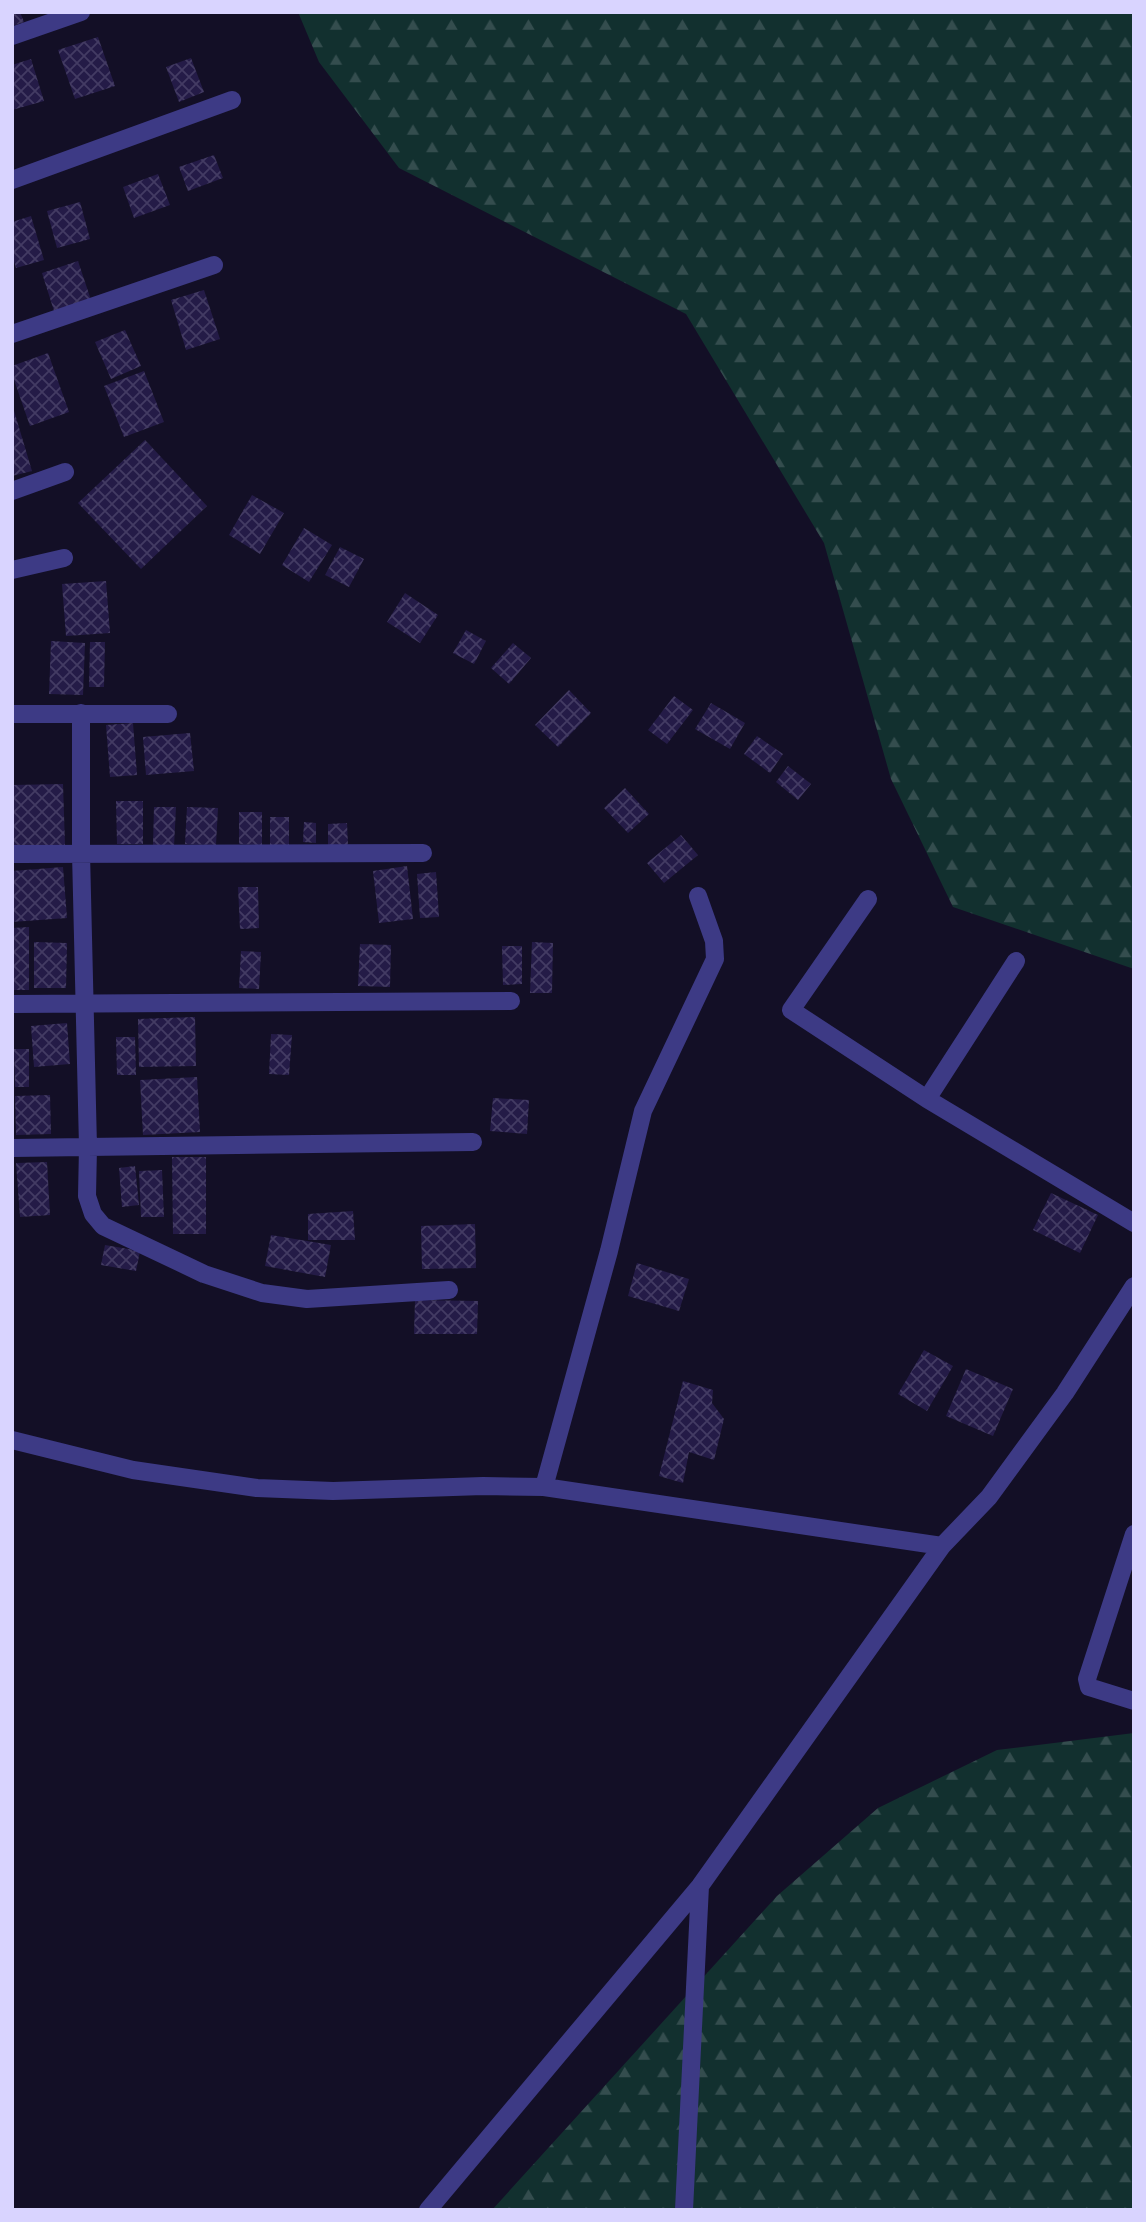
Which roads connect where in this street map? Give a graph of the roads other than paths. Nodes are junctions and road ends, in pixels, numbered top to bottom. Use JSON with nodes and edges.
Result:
{"nodes":[{"id":1,"x":81,"y":12,"type":"edge"},
{"id":2,"x":12,"y":36,"type":"edge"},
{"id":3,"x":232,"y":100,"type":"dead end"},
{"id":4,"x":12,"y":180,"type":"edge"},
{"id":5,"x":214,"y":265,"type":"dead end"},
{"id":6,"x":12,"y":334,"type":"edge"},
{"id":7,"x":65,"y":472,"type":"dead end"},
{"id":8,"x":12,"y":491,"type":"edge"},
{"id":9,"x":64,"y":558,"type":"dead end"},
{"id":10,"x":12,"y":570,"type":"edge"},
{"id":11,"x":82,"y":712,"type":"junction"},
{"id":12,"x":12,"y":714,"type":"edge"},
{"id":13,"x":168,"y":714,"type":"dead end"},
{"id":14,"x":81,"y":853,"type":"junction"},
{"id":15,"x":423,"y":853,"type":"dead end"},
{"id":16,"x":12,"y":854,"type":"edge"},
{"id":17,"x":698,"y":896,"type":"dead end"},
{"id":18,"x":868,"y":899,"type":"dead end"},
{"id":19,"x":1016,"y":961,"type":"dead end"},
{"id":20,"x":511,"y":1001,"type":"dead end"},
{"id":21,"x":85,"y":1003,"type":"junction"},
{"id":22,"x":12,"y":1004,"type":"edge"},
{"id":23,"x":927,"y":1099,"type":"junction"},
{"id":24,"x":472,"y":1142,"type":"dead end"},
{"id":25,"x":88,"y":1147,"type":"junction"},
{"id":26,"x":12,"y":1149,"type":"edge"},
{"id":27,"x":1134,"y":1223,"type":"edge"},
{"id":28,"x":1134,"y":1286,"type":"edge"},
{"id":29,"x":449,"y":1290,"type":"dead end"},
{"id":30,"x":12,"y":1440,"type":"edge"},
{"id":31,"x":544,"y":1487,"type":"junction"},
{"id":32,"x":1134,"y":1534,"type":"edge"},
{"id":33,"x":942,"y":1546,"type":"junction"},
{"id":34,"x":1134,"y":1701,"type":"edge"},
{"id":35,"x":700,"y":1886,"type":"junction"},
{"id":36,"x":428,"y":2210,"type":"edge"},
{"id":37,"x":684,"y":2210,"type":"edge"}],
"edges":[{"from":1,"to":2,"type":"street"},
{"from":3,"to":4,"type":"street"},
{"from":5,"to":6,"type":"street"},
{"from":7,"to":8,"type":"street"},
{"from":9,"to":10,"type":"street"},
{"from":11,"to":12,"type":"street"},
{"from":11,"to":13,"type":"street"},
{"from":11,"to":14,"type":"street"},
{"from":14,"to":15,"type":"street"},
{"from":14,"to":16,"type":"street"},
{"from":14,"to":21,"type":"street"},
{"from":17,"to":31,"type":"street"},
{"from":18,"to":23,"type":"street"},
{"from":19,"to":23,"type":"street"},
{"from":20,"to":21,"type":"street"},
{"from":21,"to":22,"type":"street"},
{"from":21,"to":25,"type":"street"},
{"from":23,"to":27,"type":"street"},
{"from":24,"to":25,"type":"street"},
{"from":25,"to":26,"type":"street"},
{"from":25,"to":29,"type":"street"},
{"from":28,"to":33,"type":"street"},
{"from":30,"to":31,"type":"street"},
{"from":31,"to":33,"type":"street"},
{"from":32,"to":34,"type":"street"},
{"from":33,"to":35,"type":"street"},
{"from":35,"to":36,"type":"street"},
{"from":35,"to":37,"type":"street"}]}
